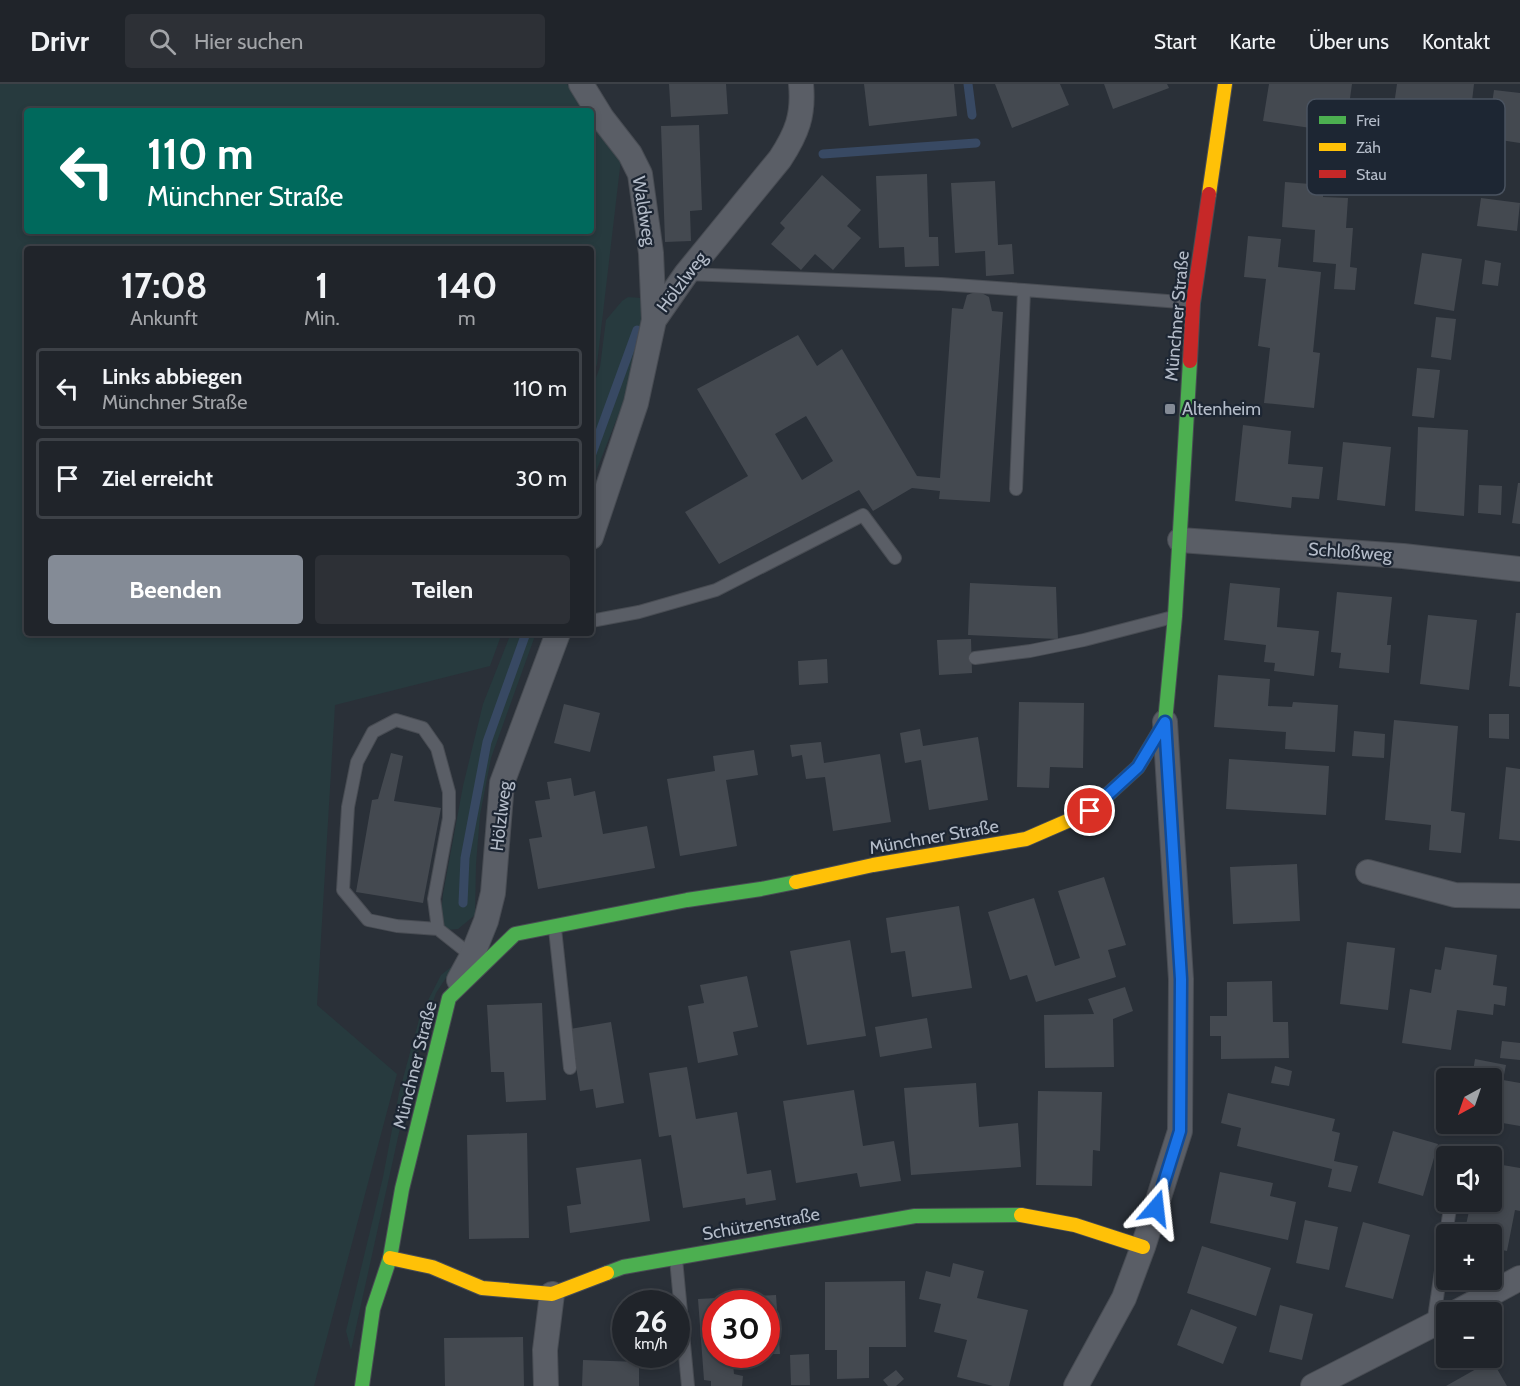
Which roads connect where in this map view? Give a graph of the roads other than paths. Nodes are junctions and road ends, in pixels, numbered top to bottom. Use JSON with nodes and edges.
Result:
{"nodes":[{"id":1,"x":581,"y":84,"type":"edge"},
{"id":2,"x":801,"y":84,"type":"edge"},
{"id":3,"x":1225,"y":84,"type":"edge"},
{"id":4,"x":686,"y":274,"type":"junction"},
{"id":5,"x":1024,"y":290,"type":"junction"},
{"id":6,"x":1193,"y":303,"type":"junction"},
{"id":7,"x":654,"y":320,"type":"junction"},
{"id":8,"x":1016,"y":489,"type":"dead end"},
{"id":9,"x":594,"y":528,"type":"edge"},
{"id":10,"x":1180,"y":540,"type":"junction"},
{"id":11,"x":896,"y":558,"type":"dead end"},
{"id":12,"x":1520,"y":569,"type":"edge"},
{"id":13,"x":1175,"y":616,"type":"junction"},
{"id":14,"x":594,"y":620,"type":"edge"},
{"id":15,"x":557,"y":636,"type":"edge"},
{"id":16,"x":975,"y":658,"type":"dead end"},
{"id":17,"x":1165,"y":722,"type":"junction"},
{"id":18,"x":1368,"y":872,"type":"dead end"},
{"id":19,"x":1520,"y":896,"type":"edge"},
{"id":20,"x":555,"y":926,"type":"junction"},
{"id":21,"x":438,"y":929,"type":"junction"},
{"id":22,"x":472,"y":956,"type":"junction"},
{"id":23,"x":449,"y":998,"type":"junction"},
{"id":24,"x":570,"y":1068,"type":"dead end"},
{"id":25,"x":1143,"y":1247,"type":"junction"},
{"id":26,"x":676,"y":1257,"type":"junction"},
{"id":27,"x":390,"y":1258,"type":"junction"},
{"id":28,"x":1520,"y":1278,"type":"edge"},
{"id":29,"x":552,"y":1294,"type":"junction"},
{"id":30,"x":1476,"y":1302,"type":"edge"},
{"id":31,"x":1436,"y":1324,"type":"edge"},
{"id":32,"x":362,"y":1386,"type":"edge"},
{"id":33,"x":546,"y":1386,"type":"edge"},
{"id":34,"x":688,"y":1386,"type":"edge"},
{"id":35,"x":1076,"y":1386,"type":"edge"},
{"id":36,"x":1313,"y":1386,"type":"edge"}],
"edges":[{"from":1,"to":7,"type":"street","name":"Waldweg"},
{"from":2,"to":4,"type":"street","name":"Hölzlweg"},
{"from":3,"to":6,"type":"street","name":"Münchner Straße"},
{"from":4,"to":5,"type":"lane"},
{"from":4,"to":7,"type":"street","name":"Hölzlweg"},
{"from":5,"to":6,"type":"lane"},
{"from":5,"to":8,"type":"lane"},
{"from":6,"to":10,"type":"street","name":"Münchner Straße"},
{"from":7,"to":9,"type":"street","name":"Hölzlweg"},
{"from":10,"to":12,"type":"street","name":"Schloßweg"},
{"from":10,"to":13,"type":"street","name":"Münchner Straße"},
{"from":11,"to":14,"type":"lane"},
{"from":13,"to":16,"type":"lane"},
{"from":13,"to":17,"type":"street","name":"Münchner Straße"},
{"from":15,"to":22,"type":"street","name":"Hölzlweg"},
{"from":17,"to":20,"type":"street","name":"Münchner Straße"},
{"from":17,"to":25,"type":"street"},
{"from":18,"to":19,"type":"street"},
{"from":20,"to":23,"type":"street","name":"Münchner Straße"},
{"from":20,"to":24,"type":"lane"},
{"from":21,"to":21,"type":"lane"},
{"from":21,"to":22,"type":"lane"},
{"from":22,"to":23,"type":"street","name":"Hölzlweg"},
{"from":23,"to":27,"type":"street","name":"Münchner Straße"},
{"from":25,"to":26,"type":"street","name":"Schützenstraße"},
{"from":25,"to":35,"type":"street"},
{"from":26,"to":29,"type":"street","name":"Schützenstraße"},
{"from":26,"to":34,"type":"lane"},
{"from":27,"to":29,"type":"street","name":"Schützenstraße"},
{"from":27,"to":32,"type":"street","name":"Münchner Straße"},
{"from":28,"to":30,"type":"street"},
{"from":29,"to":33,"type":"street"},
{"from":31,"to":36,"type":"street"}]}
